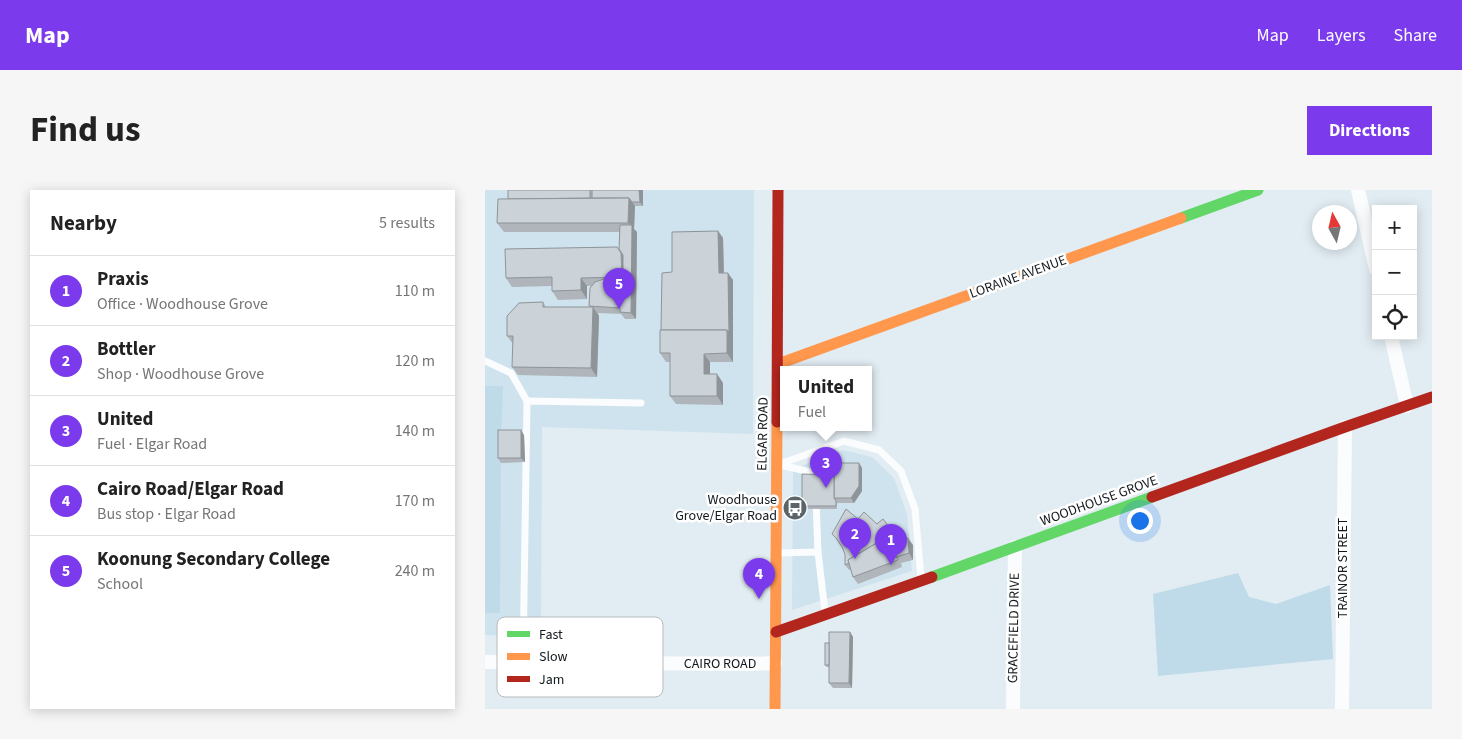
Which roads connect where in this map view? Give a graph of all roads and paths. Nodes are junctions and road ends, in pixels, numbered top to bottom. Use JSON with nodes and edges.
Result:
{"nodes":[{"id":1,"x":778,"y":190,"type":"edge"},
{"id":2,"x":1258,"y":190,"type":"edge"},
{"id":3,"x":1358,"y":190,"type":"edge"},
{"id":4,"x":1372,"y":252,"type":"edge"},
{"id":5,"x":1392,"y":340,"type":"edge"},
{"id":6,"x":485,"y":361,"type":"edge"},
{"id":7,"x":778,"y":364,"type":"junction"},
{"id":8,"x":1432,"y":398,"type":"edge"},
{"id":9,"x":527,"y":402,"type":"junction"},
{"id":10,"x":641,"y":403,"type":"dead end"},
{"id":11,"x":1407,"y":406,"type":"junction"},
{"id":12,"x":1345,"y":427,"type":"junction"},
{"id":13,"x":777,"y":465,"type":"junction"},
{"id":14,"x":1015,"y":547,"type":"junction"},
{"id":15,"x":818,"y":552,"type":"junction"},
{"id":16,"x":776,"y":553,"type":"junction"},
{"id":17,"x":921,"y":581,"type":"junction"},
{"id":18,"x":825,"y":614,"type":"junction"},
{"id":19,"x":524,"y":617,"type":"edge"},
{"id":20,"x":776,"y":632,"type":"junction"},
{"id":21,"x":775,"y":663,"type":"junction"},
{"id":22,"x":663,"y":664,"type":"edge"},
{"id":23,"x":775,"y":709,"type":"edge"},
{"id":24,"x":1013,"y":709,"type":"edge"},
{"id":25,"x":1342,"y":709,"type":"edge"}],
"edges":[{"from":1,"to":7,"type":"street","name":"ELGAR ROAD"},
{"from":2,"to":7,"type":"street","name":"LORAINE AVENUE"},
{"from":3,"to":4,"type":"street"},
{"from":5,"to":11,"type":"street"},
{"from":6,"to":9,"type":"lane"},
{"from":7,"to":13,"type":"street","name":"ELGAR ROAD"},
{"from":8,"to":11,"type":"street","name":"WOODHOUSE GROVE"},
{"from":9,"to":10,"type":"lane"},
{"from":9,"to":19,"type":"lane"},
{"from":11,"to":12,"type":"street","name":"WOODHOUSE GROVE"},
{"from":12,"to":14,"type":"street","name":"WOODHOUSE GROVE"},
{"from":12,"to":25,"type":"street","name":"TRAINOR STREET"},
{"from":13,"to":15,"type":"lane"},
{"from":13,"to":16,"type":"street","name":"ELGAR ROAD"},
{"from":13,"to":17,"type":"lane"},
{"from":14,"to":17,"type":"street","name":"WOODHOUSE GROVE"},
{"from":14,"to":24,"type":"street","name":"GRACEFIELD DRIVE"},
{"from":15,"to":16,"type":"lane"},
{"from":15,"to":18,"type":"lane"},
{"from":16,"to":20,"type":"street","name":"ELGAR ROAD"},
{"from":17,"to":18,"type":"street","name":"WOODHOUSE GROVE"},
{"from":18,"to":20,"type":"street","name":"WOODHOUSE GROVE"},
{"from":20,"to":21,"type":"street","name":"ELGAR ROAD"},
{"from":21,"to":22,"type":"street","name":"CAIRO ROAD"},
{"from":21,"to":23,"type":"street","name":"ELGAR ROAD"}]}
